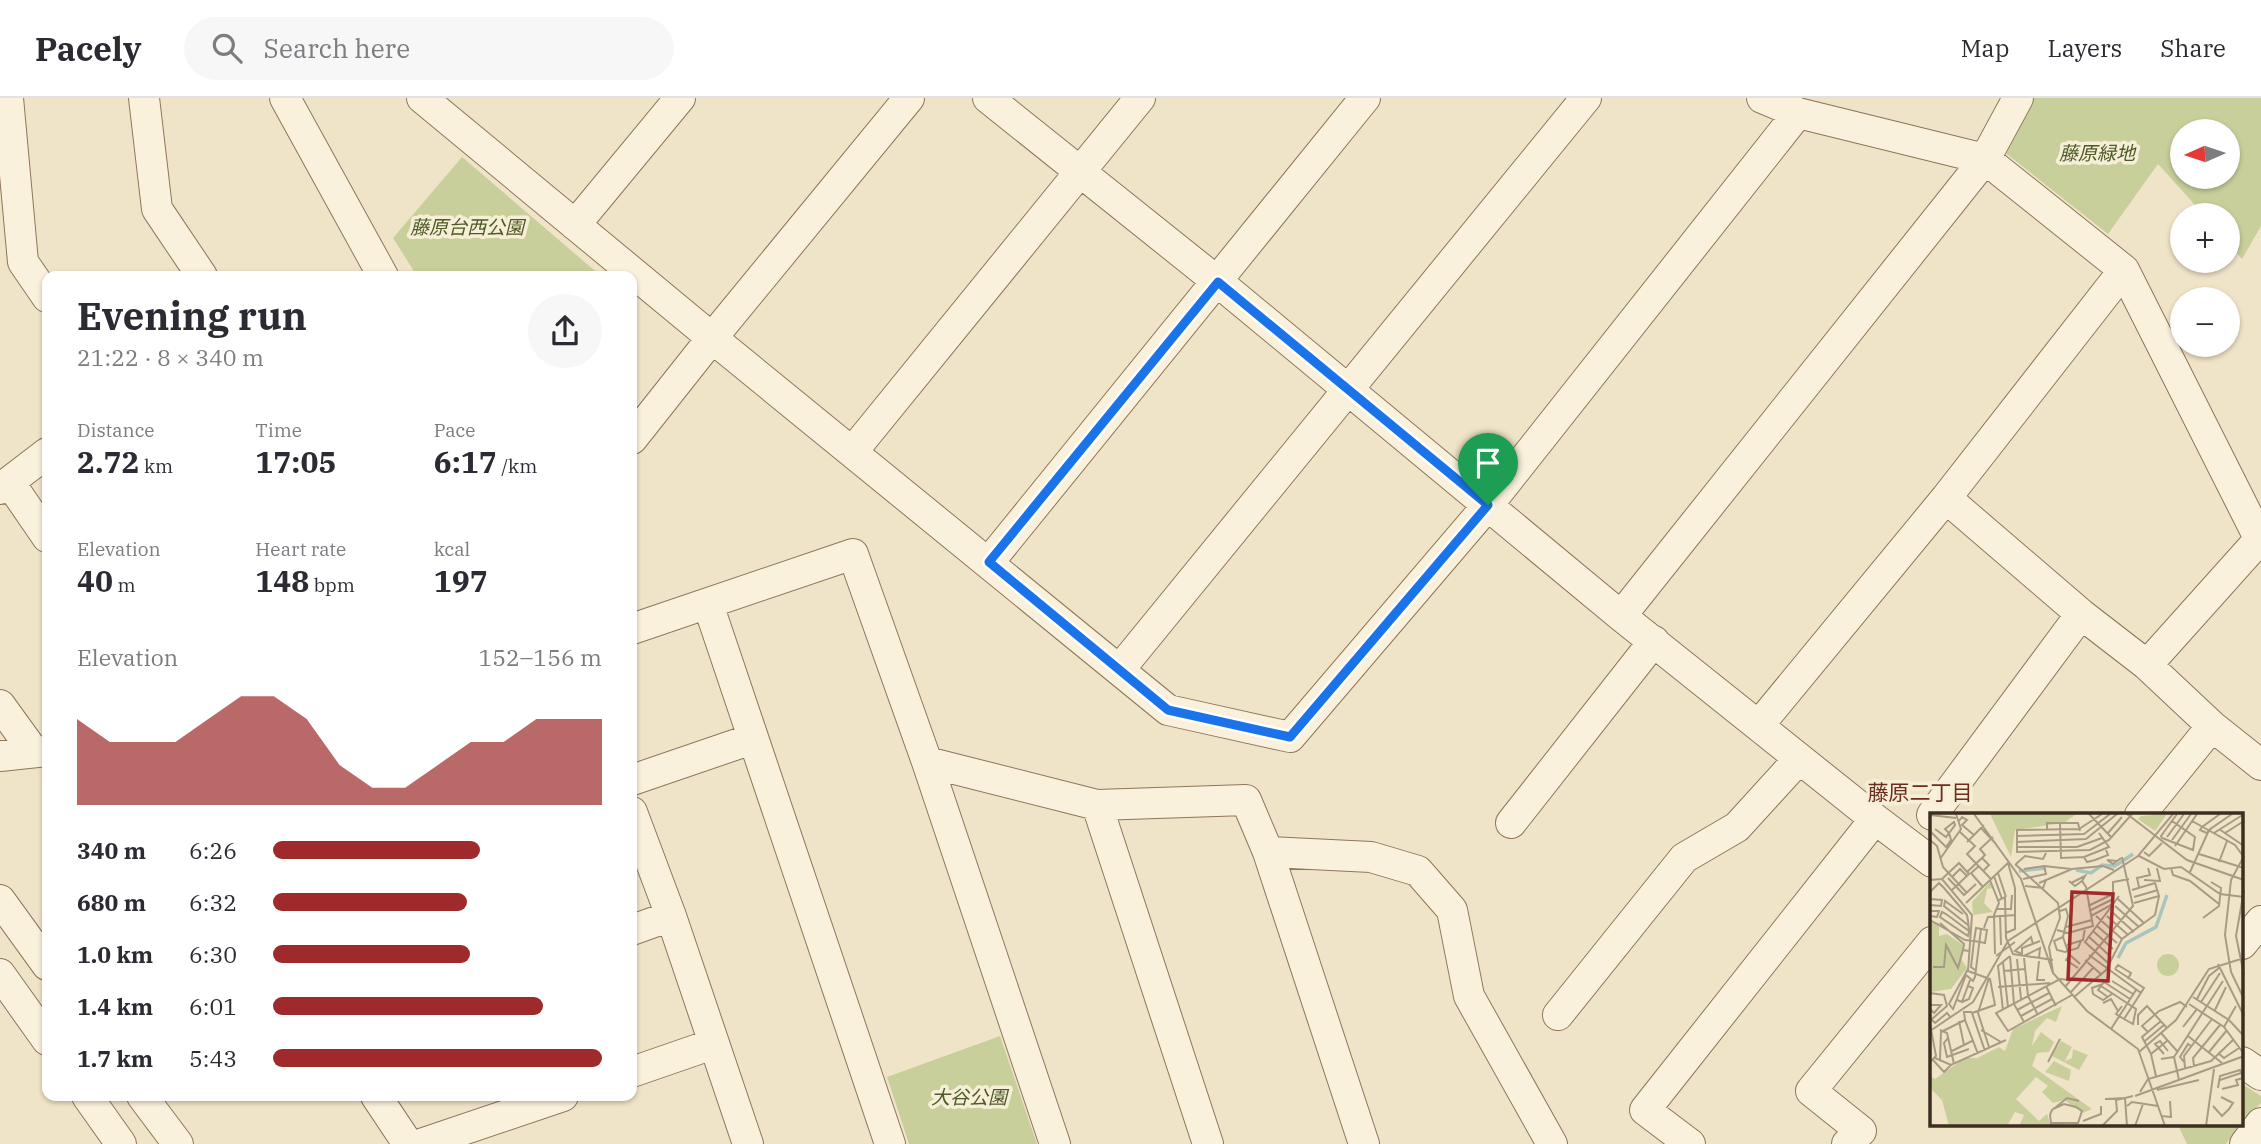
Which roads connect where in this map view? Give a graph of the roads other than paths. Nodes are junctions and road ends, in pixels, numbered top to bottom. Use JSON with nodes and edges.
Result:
{"nodes":[{"id":1,"x":8,"y":98,"type":"edge"},
{"id":2,"x":144,"y":98,"type":"edge"},
{"id":3,"x":285,"y":98,"type":"edge"},
{"id":4,"x":422,"y":98,"type":"edge"},
{"id":5,"x":680,"y":98,"type":"edge"},
{"id":6,"x":909,"y":98,"type":"edge"},
{"id":7,"x":988,"y":98,"type":"edge"},
{"id":8,"x":1140,"y":98,"type":"edge"},
{"id":9,"x":1365,"y":98,"type":"edge"},
{"id":10,"x":1586,"y":98,"type":"edge"},
{"id":11,"x":1762,"y":98,"type":"edge"},
{"id":12,"x":2018,"y":98,"type":"edge"},
{"id":13,"x":453,"y":107,"type":"edge"},
{"id":14,"x":1798,"y":113,"type":"junction"},
{"id":15,"x":1985,"y":159,"type":"junction"},
{"id":16,"x":1080,"y":173,"type":"junction"},
{"id":17,"x":575,"y":225,"type":"junction"},
{"id":18,"x":2124,"y":270,"type":"junction"},
{"id":19,"x":199,"y":271,"type":"edge"},
{"id":20,"x":380,"y":271,"type":"edge"},
{"id":21,"x":631,"y":271,"type":"edge"},
{"id":22,"x":637,"y":276,"type":"edge"},
{"id":23,"x":1218,"y":282,"type":"junction"},
{"id":24,"x":42,"y":290,"type":"edge"},
{"id":25,"x":712,"y":338,"type":"junction"},
{"id":26,"x":1348,"y":391,"type":"junction"},
{"id":27,"x":637,"y":433,"type":"edge"},
{"id":28,"x":853,"y":451,"type":"junction"},
{"id":29,"x":42,"y":457,"type":"edge"},
{"id":30,"x":5,"y":486,"type":"edge"},
{"id":31,"x":1946,"y":498,"type":"junction"},
{"id":32,"x":1488,"y":505,"type":"junction"},
{"id":33,"x":42,"y":531,"type":"edge"},
{"id":34,"x":2260,"y":541,"type":"edge"},
{"id":35,"x":989,"y":562,"type":"junction"},
{"id":36,"x":708,"y":604,"type":"junction"},
{"id":37,"x":2081,"y":614,"type":"junction"},
{"id":38,"x":1621,"y":616,"type":"junction"},
{"id":39,"x":637,"y":627,"type":"edge"},
{"id":40,"x":1654,"y":641,"type":"junction"},
{"id":41,"x":2147,"y":665,"type":"junction"},
{"id":42,"x":1119,"y":669,"type":"junction"},
{"id":43,"x":0,"y":705,"type":"edge"},
{"id":44,"x":1759,"y":725,"type":"junction"},
{"id":45,"x":2212,"y":726,"type":"junction"},
{"id":46,"x":752,"y":739,"type":"junction"},
{"id":47,"x":40,"y":752,"type":"edge"},
{"id":48,"x":0,"y":756,"type":"edge"},
{"id":49,"x":1799,"y":759,"type":"junction"},
{"id":50,"x":927,"y":762,"type":"junction"},
{"id":51,"x":2261,"y":765,"type":"edge"},
{"id":52,"x":637,"y":778,"type":"edge"},
{"id":53,"x":1097,"y":805,"type":"junction"},
{"id":54,"x":1933,"y":813,"type":"edge"},
{"id":55,"x":2142,"y":813,"type":"edge"},
{"id":56,"x":1875,"y":819,"type":"junction"},
{"id":57,"x":1930,"y":822,"type":"edge"},
{"id":58,"x":1511,"y":823,"type":"dead end"},
{"id":59,"x":637,"y":825,"type":"edge"},
{"id":60,"x":1268,"y":852,"type":"junction"},
{"id":61,"x":1921,"y":853,"type":"edge"},
{"id":62,"x":0,"y":900,"type":"edge"},
{"id":63,"x":671,"y":916,"type":"junction"},
{"id":64,"x":2261,"y":921,"type":"edge"},
{"id":65,"x":637,"y":928,"type":"edge"},
{"id":66,"x":2244,"y":942,"type":"edge"},
{"id":67,"x":1930,"y":945,"type":"edge"},
{"id":68,"x":42,"y":958,"type":"edge"},
{"id":69,"x":0,"y":974,"type":"edge"},
{"id":70,"x":1559,"y":1015,"type":"dead end"},
{"id":71,"x":42,"y":1033,"type":"edge"},
{"id":72,"x":713,"y":1044,"type":"junction"},
{"id":73,"x":2244,"y":1063,"type":"edge"},
{"id":74,"x":637,"y":1070,"type":"edge"},
{"id":75,"x":2261,"y":1075,"type":"edge"},
{"id":76,"x":90,"y":1101,"type":"edge"},
{"id":77,"x":146,"y":1101,"type":"edge"},
{"id":78,"x":379,"y":1101,"type":"edge"},
{"id":79,"x":548,"y":1101,"type":"edge"},
{"id":80,"x":2261,"y":1123,"type":"edge"},
{"id":81,"x":121,"y":1144,"type":"edge"},
{"id":82,"x":177,"y":1144,"type":"edge"},
{"id":83,"x":408,"y":1144,"type":"edge"},
{"id":84,"x":421,"y":1144,"type":"edge"},
{"id":85,"x":748,"y":1144,"type":"edge"},
{"id":86,"x":890,"y":1144,"type":"edge"},
{"id":87,"x":1055,"y":1144,"type":"edge"},
{"id":88,"x":1209,"y":1144,"type":"edge"},
{"id":89,"x":1364,"y":1144,"type":"edge"},
{"id":90,"x":1552,"y":1144,"type":"edge"},
{"id":91,"x":1690,"y":1144,"type":"edge"},
{"id":92,"x":1847,"y":1144,"type":"edge"},
{"id":93,"x":2245,"y":1144,"type":"edge"}],
"edges":[{"from":1,"to":24,"type":"street"},
{"from":2,"to":19,"type":"street"},
{"from":3,"to":20,"type":"street"},
{"from":4,"to":13,"type":"street"},
{"from":5,"to":17,"type":"street"},
{"from":6,"to":25,"type":"street"},
{"from":7,"to":16,"type":"street"},
{"from":8,"to":16,"type":"street"},
{"from":9,"to":23,"type":"street"},
{"from":10,"to":26,"type":"street"},
{"from":11,"to":14,"type":"street"},
{"from":12,"to":15,"type":"street"},
{"from":13,"to":17,"type":"street"},
{"from":14,"to":15,"type":"street"},
{"from":14,"to":32,"type":"street"},
{"from":15,"to":18,"type":"street"},
{"from":15,"to":38,"type":"street"},
{"from":16,"to":23,"type":"street"},
{"from":16,"to":28,"type":"street"},
{"from":17,"to":21,"type":"street"},
{"from":18,"to":31,"type":"street"},
{"from":18,"to":34,"type":"street"},
{"from":22,"to":25,"type":"street"},
{"from":23,"to":26,"type":"street"},
{"from":23,"to":35,"type":"street"},
{"from":25,"to":27,"type":"street"},
{"from":25,"to":28,"type":"street"},
{"from":26,"to":32,"type":"street"},
{"from":26,"to":42,"type":"street"},
{"from":28,"to":35,"type":"street"},
{"from":29,"to":30,"type":"street"},
{"from":30,"to":33,"type":"street"},
{"from":31,"to":37,"type":"street"},
{"from":31,"to":44,"type":"street"},
{"from":32,"to":38,"type":"street"},
{"from":32,"to":42,"type":"street"},
{"from":34,"to":41,"type":"street"},
{"from":35,"to":42,"type":"street"},
{"from":36,"to":39,"type":"street"},
{"from":36,"to":46,"type":"street"},
{"from":36,"to":50,"type":"street"},
{"from":37,"to":41,"type":"street"},
{"from":37,"to":54,"type":"street"},
{"from":38,"to":40,"type":"street"},
{"from":40,"to":44,"type":"street"},
{"from":40,"to":58,"type":"street"},
{"from":41,"to":45,"type":"street"},
{"from":43,"to":47,"type":"street"},
{"from":44,"to":49,"type":"street"},
{"from":45,"to":51,"type":"street"},
{"from":45,"to":55,"type":"street"},
{"from":46,"to":52,"type":"street"},
{"from":46,"to":86,"type":"street"},
{"from":47,"to":48,"type":"street"},
{"from":49,"to":56,"type":"street"},
{"from":49,"to":70,"type":"street"},
{"from":50,"to":53,"type":"street"},
{"from":50,"to":87,"type":"street"},
{"from":53,"to":60,"type":"street"},
{"from":53,"to":88,"type":"street"},
{"from":56,"to":61,"type":"street"},
{"from":56,"to":91,"type":"street"},
{"from":57,"to":61,"type":"street"},
{"from":59,"to":63,"type":"street"},
{"from":60,"to":89,"type":"street"},
{"from":60,"to":90,"type":"street"},
{"from":62,"to":68,"type":"street"},
{"from":63,"to":65,"type":"street"},
{"from":63,"to":72,"type":"street"},
{"from":64,"to":66,"type":"street"},
{"from":67,"to":92,"type":"street"},
{"from":69,"to":71,"type":"street"},
{"from":72,"to":74,"type":"street"},
{"from":72,"to":85,"type":"street"},
{"from":73,"to":75,"type":"street"},
{"from":76,"to":81,"type":"street"},
{"from":77,"to":82,"type":"street"},
{"from":78,"to":83,"type":"street"},
{"from":79,"to":84,"type":"street"},
{"from":80,"to":93,"type":"street"}]}
